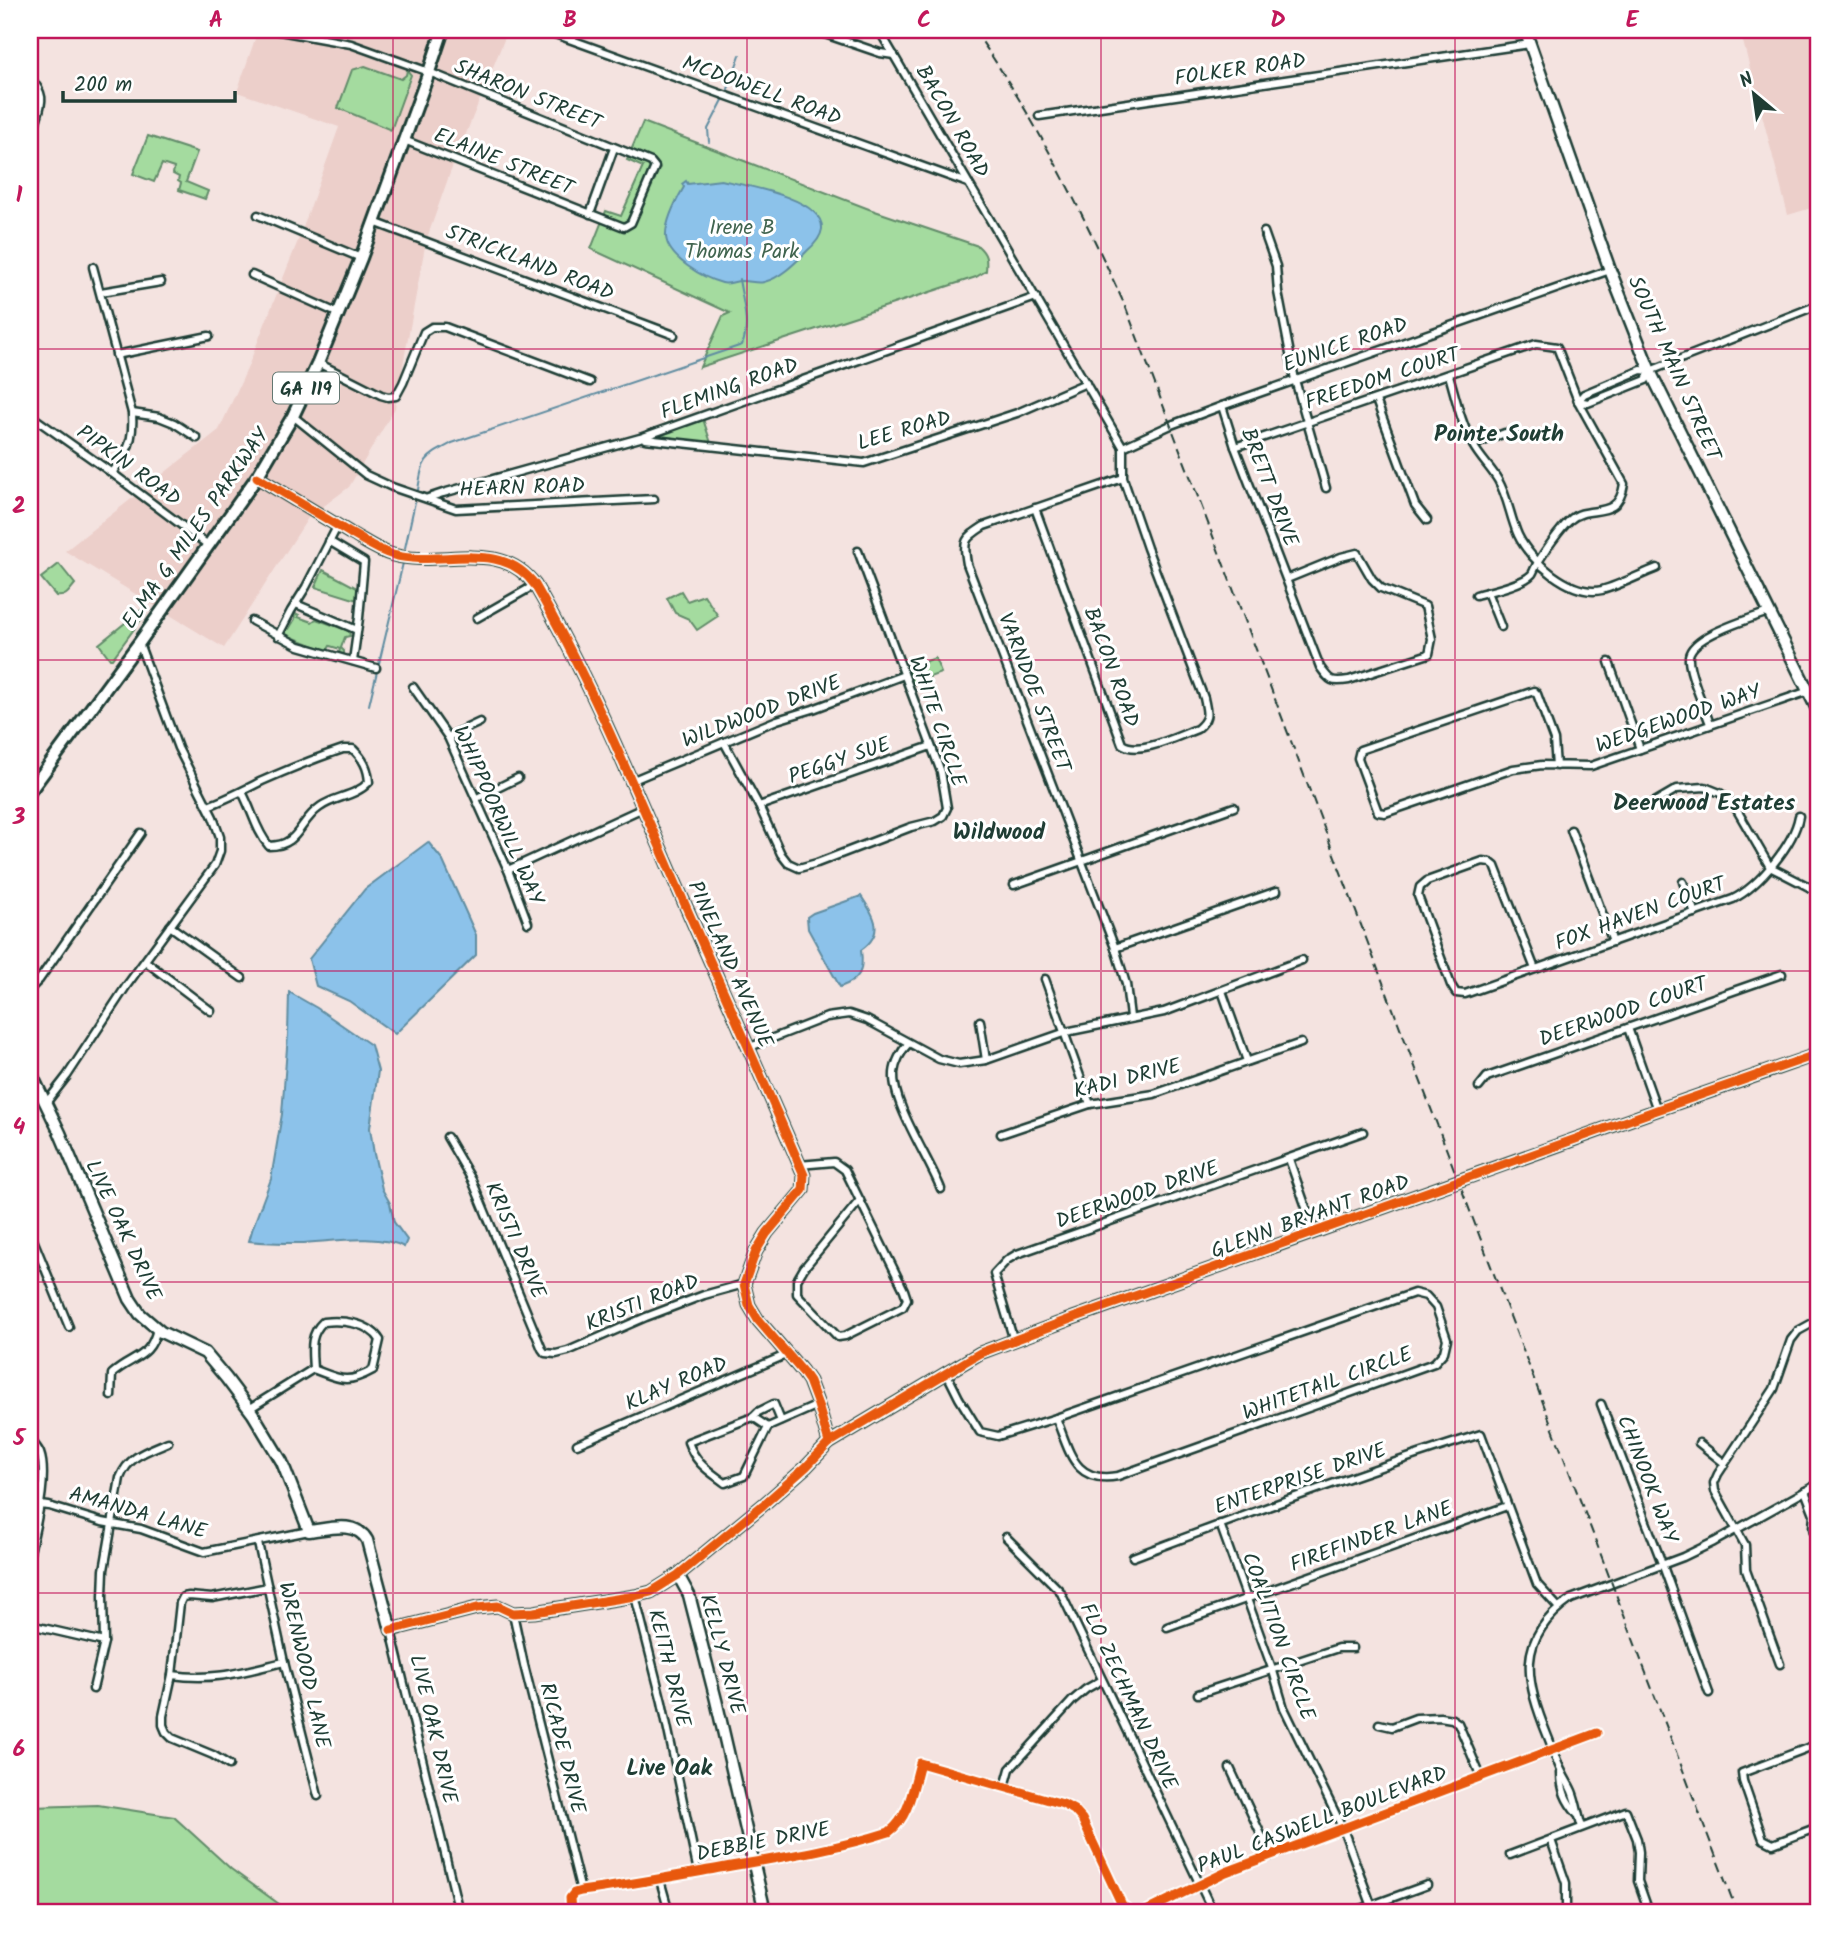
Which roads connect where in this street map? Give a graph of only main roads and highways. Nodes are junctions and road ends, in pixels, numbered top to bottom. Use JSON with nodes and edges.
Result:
{"nodes":[{"id":1,"x":443,"y":30,"type":"edge"},
{"id":2,"x":30,"y":790,"type":"edge"}],
"edges":[{"from":1,"to":2,"type":"main road","name":"ELMA G MILES PARKWAY","number":"GA 119"}]}
